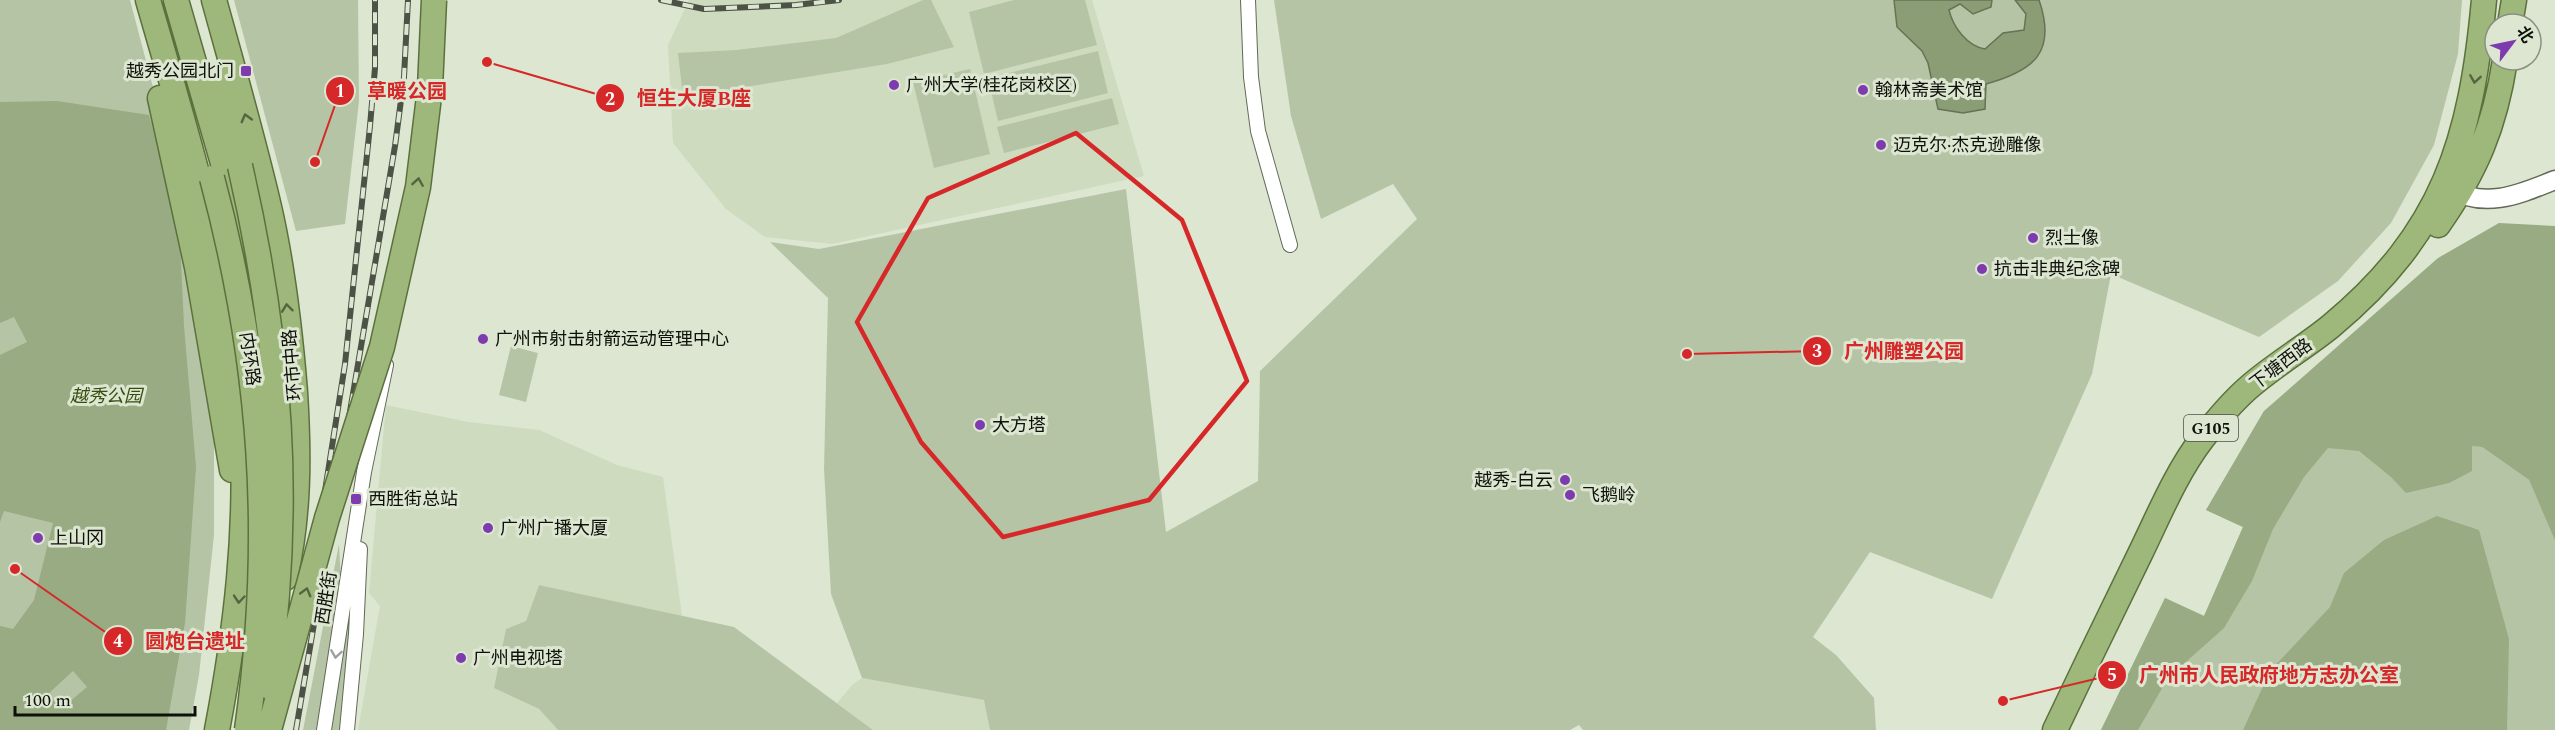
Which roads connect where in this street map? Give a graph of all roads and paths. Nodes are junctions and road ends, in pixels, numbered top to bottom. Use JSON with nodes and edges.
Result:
{"nodes":[{"id":1,"x":133,"y":0,"type":"edge"},
{"id":2,"x":142,"y":0,"type":"edge"},
{"id":3,"x":148,"y":0,"type":"edge"},
{"id":4,"x":156,"y":0,"type":"edge"},
{"id":5,"x":176,"y":0,"type":"edge"},
{"id":6,"x":190,"y":0,"type":"edge"},
{"id":7,"x":200,"y":0,"type":"edge"},
{"id":8,"x":214,"y":0,"type":"edge"},
{"id":9,"x":434,"y":0,"type":"edge"},
{"id":10,"x":1248,"y":0,"type":"edge"},
{"id":11,"x":2484,"y":0,"type":"edge"},
{"id":12,"x":2502,"y":72,"type":"edge"},
{"id":13,"x":240,"y":166,"type":"junction"},
{"id":14,"x":2555,"y":180,"type":"edge"},
{"id":15,"x":2452,"y":190,"type":"junction"},
{"id":16,"x":420,"y":223,"type":"dead end"},
{"id":17,"x":1290,"y":245,"type":"dead end"},
{"id":18,"x":364,"y":472,"type":"junction"},
{"id":19,"x":294,"y":534,"type":"junction"},
{"id":20,"x":243,"y":541,"type":"junction"},
{"id":21,"x":258,"y":639,"type":"junction"},
{"id":22,"x":253,"y":728,"type":"edge"},
{"id":23,"x":217,"y":730,"type":"edge"},
{"id":24,"x":324,"y":730,"type":"edge"},
{"id":25,"x":347,"y":730,"type":"edge"},
{"id":26,"x":2055,"y":730,"type":"edge"},
{"id":27,"x":2070,"y":730,"type":"edge"}],
"edges":[{"from":1,"to":20,"type":"highway"},
{"from":2,"to":20,"type":"highway"},
{"from":3,"to":20,"type":"highway"},
{"from":4,"to":22,"type":"highway","name":"内环路","bridge":true},
{"from":5,"to":21,"type":"highway"},
{"from":6,"to":13,"type":"highway","name":"内环路"},
{"from":7,"to":13,"type":"highway"},
{"from":19,"to":8,"type":"highway","name":"环市中路","one_way":true},
{"from":22,"to":9,"type":"highway","one_way":true,"bridge":true},
{"from":10,"to":17,"type":"street"},
{"from":11,"to":15,"type":"highway","name":"下塘西路","number":"G105","one_way":true},
{"from":12,"to":15,"type":"highway","name":"下塘西路","number":"G105"},
{"from":13,"to":22,"type":"highway","name":"内环路","bridge":true},
{"from":14,"to":15,"type":"street"},
{"from":15,"to":26,"type":"highway","name":"下塘西路","number":"G105"},
{"from":15,"to":27,"type":"highway","name":"下塘西路","number":"G105"},
{"from":16,"to":18,"type":"street","name":"西胜街"},
{"from":18,"to":24,"type":"street","name":"西胜街","one_way":true},
{"from":18,"to":25,"type":"street","name":"西胜街"},
{"from":19,"to":21,"type":"highway","name":"环市中路"},
{"from":19,"to":22,"type":"highway"},
{"from":20,"to":23,"type":"highway","one_way":true},
{"from":21,"to":22,"type":"highway","name":"环市中路"}]}
